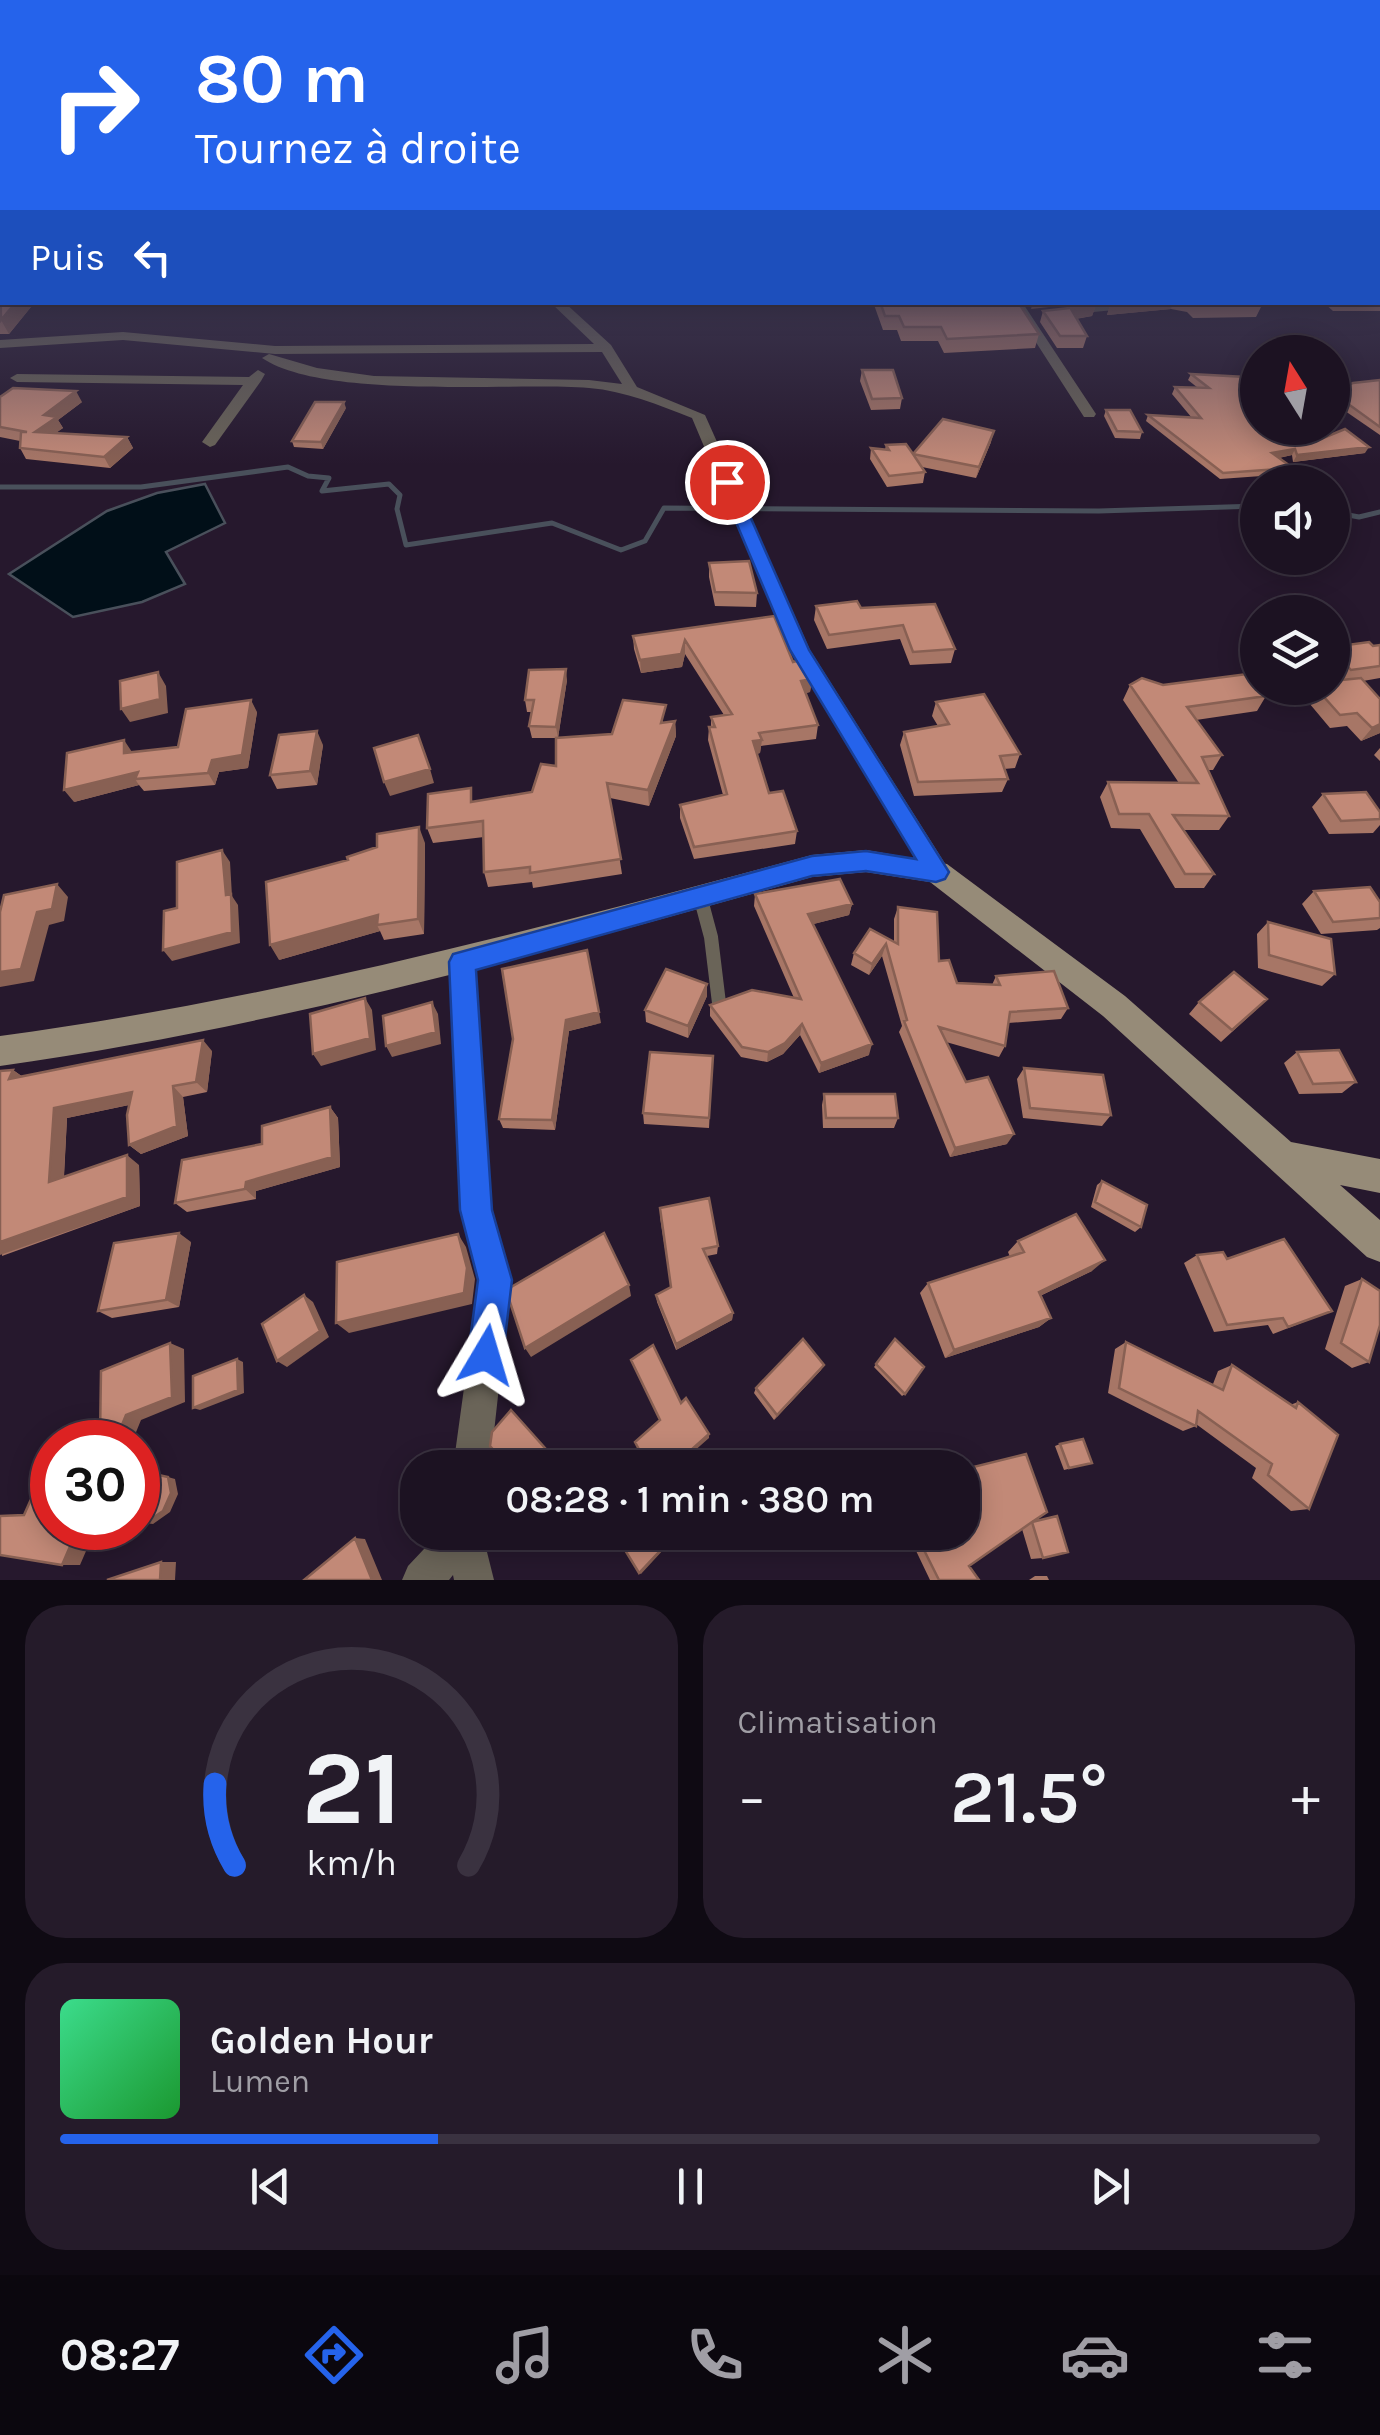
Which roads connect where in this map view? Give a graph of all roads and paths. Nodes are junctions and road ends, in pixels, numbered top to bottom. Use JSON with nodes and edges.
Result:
{"nodes":[{"id":1,"x":572,"y":317,"type":"edge"},
{"id":2,"x":1031,"y":317,"type":"edge"},
{"id":3,"x":0,"y":344,"type":"edge"},
{"id":4,"x":606,"y":348,"type":"junction"},
{"id":5,"x":272,"y":354,"type":"junction"},
{"id":6,"x":17,"y":378,"type":"dead end"},
{"id":7,"x":254,"y":381,"type":"junction"},
{"id":8,"x":632,"y":390,"type":"junction"},
{"id":9,"x":1089,"y":414,"type":"dead end"},
{"id":10,"x":210,"y":442,"type":"dead end"},
{"id":11,"x":936,"y":872,"type":"junction"},
{"id":12,"x":700,"y":896,"type":"junction"},
{"id":13,"x":462,"y":962,"type":"junction"},
{"id":14,"x":720,"y":1002,"type":"edge"},
{"id":15,"x":0,"y":1050,"type":"edge"},
{"id":16,"x":1285,"y":1158,"type":"junction"},
{"id":17,"x":1380,"y":1176,"type":"edge"},
{"id":18,"x":1380,"y":1244,"type":"edge"},
{"id":19,"x":473,"y":1450,"type":"edge"},
{"id":20,"x":449,"y":1550,"type":"edge"},
{"id":21,"x":467,"y":1550,"type":"edge"},
{"id":22,"x":422,"y":1580,"type":"edge"},
{"id":23,"x":474,"y":1580,"type":"edge"}],
"edges":[{"from":1,"to":4,"type":"street"},
{"from":2,"to":9,"type":"street"},
{"from":3,"to":5,"type":"street"},
{"from":4,"to":5,"type":"street"},
{"from":4,"to":8,"type":"street"},
{"from":5,"to":7,"type":"street"},
{"from":5,"to":8,"type":"street"},
{"from":6,"to":7,"type":"street"},
{"from":7,"to":10,"type":"street"},
{"from":8,"to":11,"type":"street"},
{"from":11,"to":12,"type":"street"},
{"from":11,"to":16,"type":"street"},
{"from":12,"to":13,"type":"street"},
{"from":12,"to":14,"type":"lane"},
{"from":13,"to":15,"type":"street"},
{"from":13,"to":19,"type":"street"},
{"from":16,"to":17,"type":"street"},
{"from":16,"to":18,"type":"street"},
{"from":20,"to":22,"type":"street"},
{"from":21,"to":23,"type":"street"}]}
